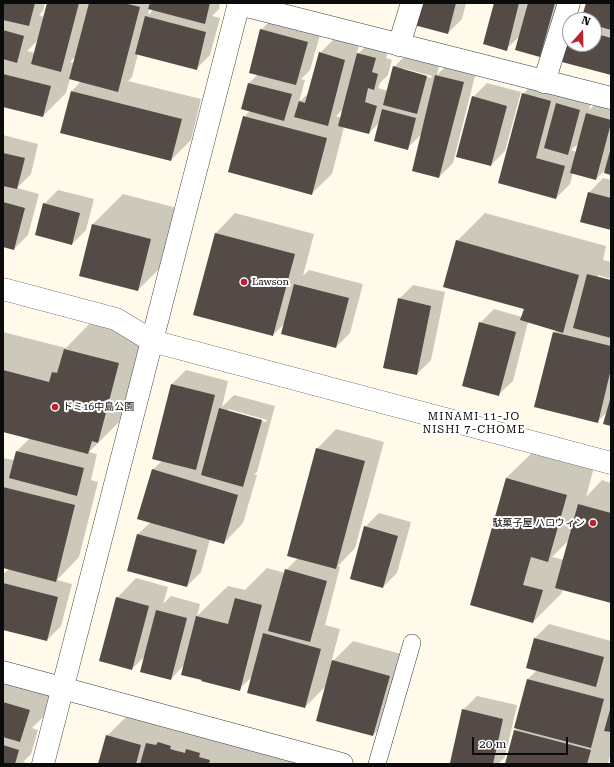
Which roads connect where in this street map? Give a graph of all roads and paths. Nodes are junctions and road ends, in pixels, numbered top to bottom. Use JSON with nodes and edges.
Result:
{"nodes":[{"id":1,"x":239,"y":3,"type":"edge"},
{"id":2,"x":412,"y":3,"type":"edge"},
{"id":3,"x":569,"y":3,"type":"edge"},
{"id":4,"x":399,"y":45,"type":"junction"},
{"id":5,"x":544,"y":82,"type":"junction"},
{"id":6,"x":611,"y":98,"type":"edge"},
{"id":7,"x":3,"y":289,"type":"edge"},
{"id":8,"x":152,"y":341,"type":"junction"},
{"id":9,"x":611,"y":463,"type":"edge"},
{"id":10,"x":412,"y":643,"type":"dead end"},
{"id":11,"x":3,"y":672,"type":"edge"},
{"id":12,"x":63,"y":688,"type":"junction"},
{"id":13,"x":43,"y":764,"type":"edge"},
{"id":14,"x":342,"y":764,"type":"edge"},
{"id":15,"x":377,"y":764,"type":"edge"}],
"edges":[{"from":1,"to":4,"type":"street"},
{"from":1,"to":8,"type":"street"},
{"from":2,"to":4,"type":"street"},
{"from":3,"to":5,"type":"street"},
{"from":4,"to":5,"type":"street"},
{"from":5,"to":6,"type":"street"},
{"from":7,"to":8,"type":"street"},
{"from":8,"to":9,"type":"street"},
{"from":8,"to":12,"type":"street"},
{"from":10,"to":15,"type":"lane"},
{"from":11,"to":12,"type":"street"},
{"from":12,"to":13,"type":"street"},
{"from":12,"to":14,"type":"street"}]}
